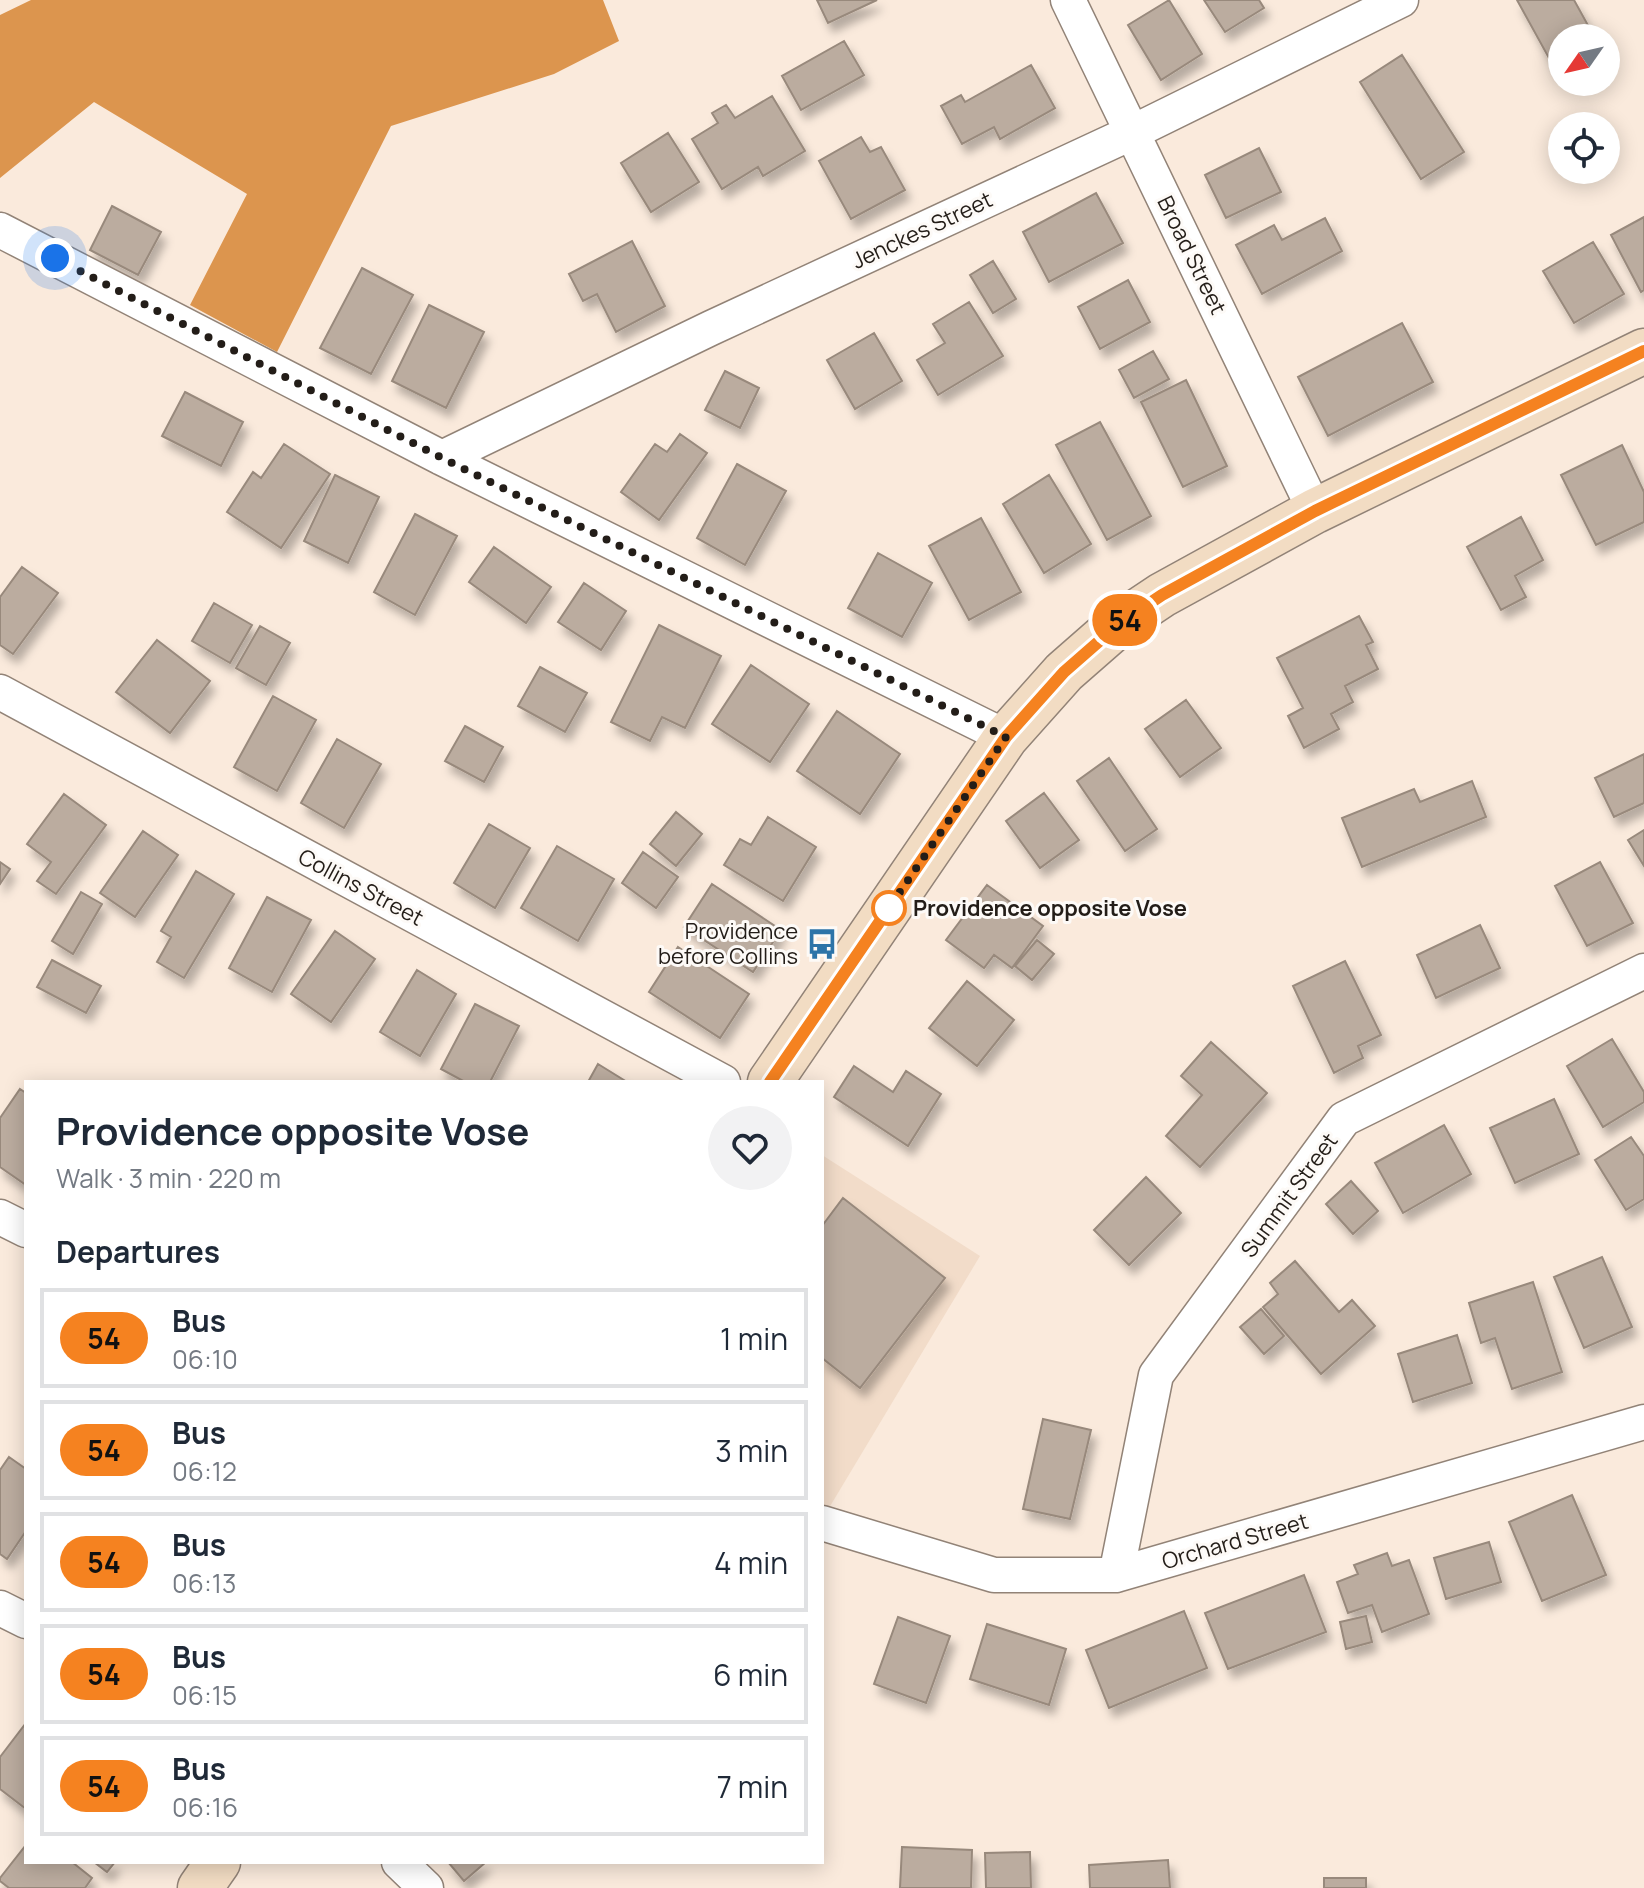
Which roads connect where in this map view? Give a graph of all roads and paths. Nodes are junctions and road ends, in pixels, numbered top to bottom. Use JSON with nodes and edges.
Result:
{"nodes":[{"id":1,"x":1068,"y":0,"type":"edge"},
{"id":2,"x":1401,"y":0,"type":"edge"},
{"id":3,"x":1133,"y":132,"type":"junction"},
{"id":4,"x":0,"y":230,"type":"edge"},
{"id":5,"x":1644,"y":351,"type":"edge"},
{"id":6,"x":442,"y":458,"type":"junction"},
{"id":7,"x":1315,"y":511,"type":"junction"},
{"id":8,"x":0,"y":692,"type":"edge"},
{"id":9,"x":1006,"y":737,"type":"junction"},
{"id":10,"x":1644,"y":971,"type":"edge"},
{"id":11,"x":719,"y":1080,"type":"edge"},
{"id":12,"x":771,"y":1080,"type":"edge"},
{"id":13,"x":0,"y":1217,"type":"edge"},
{"id":14,"x":24,"y":1229,"type":"edge"},
{"id":15,"x":1644,"y":1422,"type":"edge"},
{"id":16,"x":824,"y":1524,"type":"edge"},
{"id":17,"x":1116,"y":1575,"type":"junction"},
{"id":18,"x":0,"y":1608,"type":"edge"},
{"id":19,"x":24,"y":1620,"type":"edge"},
{"id":20,"x":217,"y":1864,"type":"edge"},
{"id":21,"x":401,"y":1864,"type":"edge"},
{"id":22,"x":200,"y":1888,"type":"edge"},
{"id":23,"x":426,"y":1888,"type":"edge"}],
"edges":[{"from":1,"to":3,"type":"street","name":"Broad Street"},
{"from":2,"to":3,"type":"street","name":"Jenckes Street"},
{"from":3,"to":6,"type":"street","name":"Jenckes Street"},
{"from":3,"to":7,"type":"street","name":"Broad Street"},
{"from":4,"to":6,"type":"street"},
{"from":5,"to":7,"type":"main road"},
{"from":6,"to":9,"type":"street"},
{"from":7,"to":9,"type":"main road"},
{"from":8,"to":11,"type":"street","name":"Collins Street"},
{"from":9,"to":12,"type":"main road"},
{"from":10,"to":17,"type":"street","name":"Summit Street"},
{"from":13,"to":14,"type":"street"},
{"from":15,"to":17,"type":"street","name":"Orchard Street"},
{"from":16,"to":17,"type":"street","name":"Orchard Street"},
{"from":18,"to":19,"type":"street"},
{"from":20,"to":22,"type":"main road"},
{"from":21,"to":23,"type":"street"}]}
